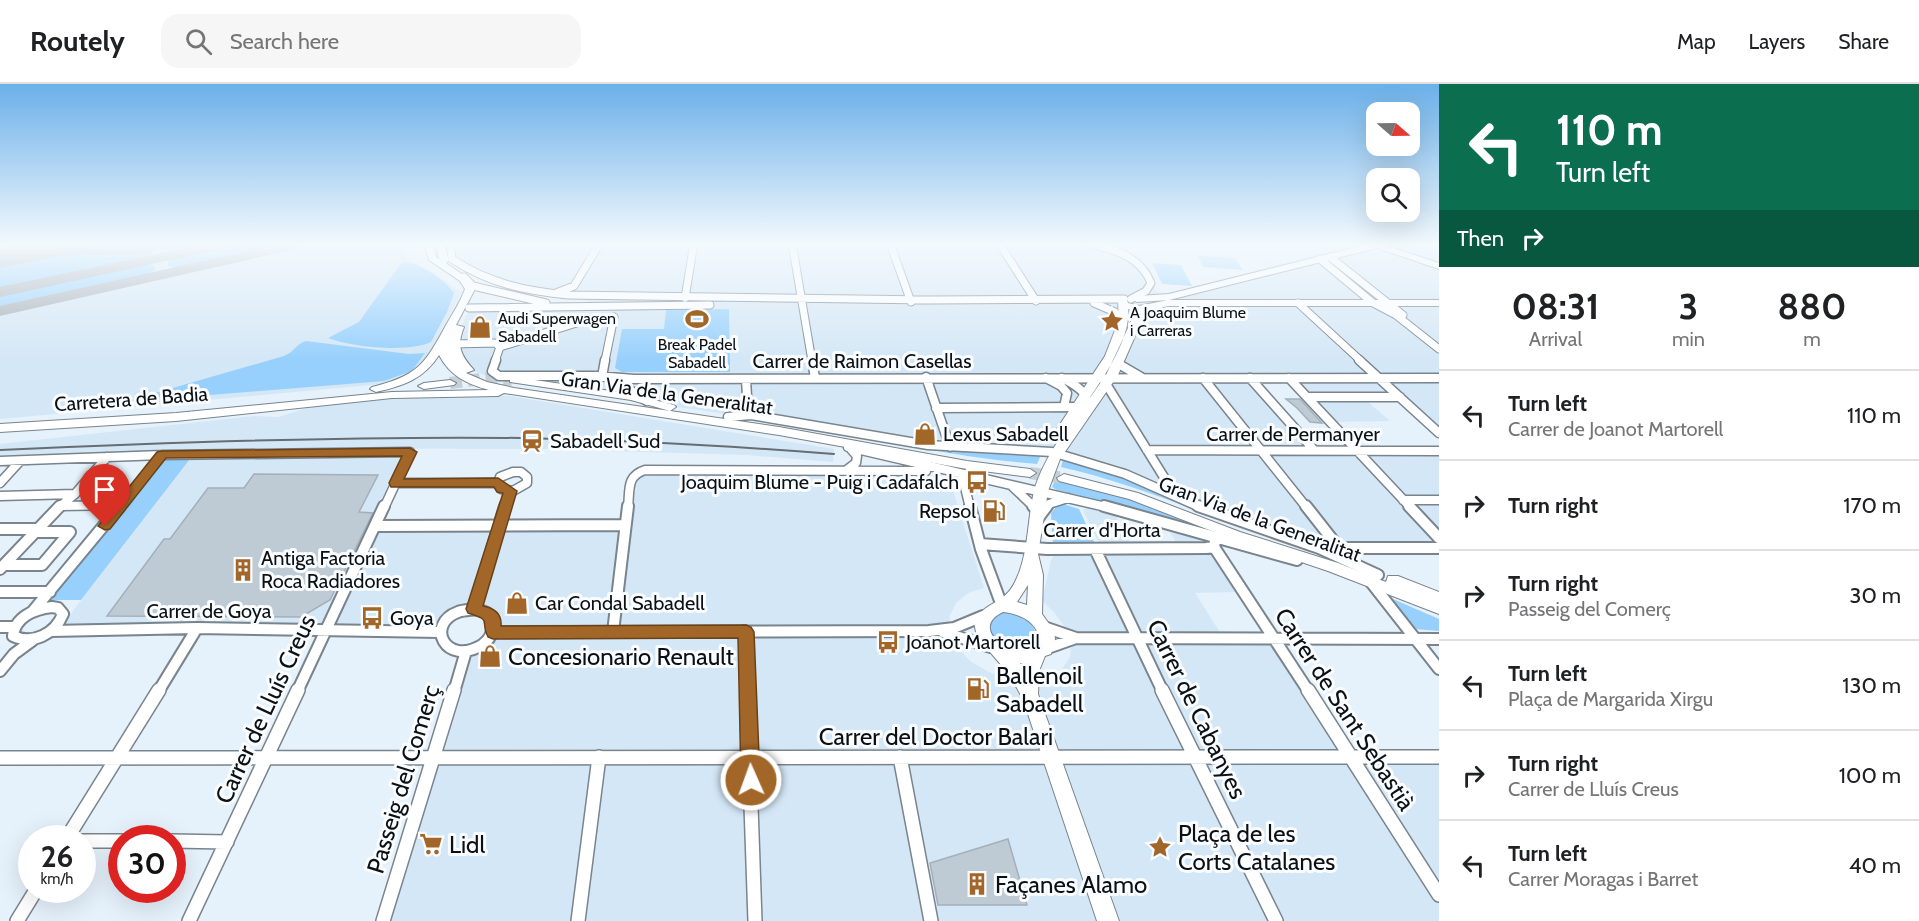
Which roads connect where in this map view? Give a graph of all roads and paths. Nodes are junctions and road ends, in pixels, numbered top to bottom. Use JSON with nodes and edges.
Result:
{"nodes":[{"id":1,"x":464,"y":282,"type":"edge"},
{"id":2,"x":470,"y":282,"type":"edge"},
{"id":3,"x":472,"y":282,"type":"edge"},
{"id":4,"x":489,"y":282,"type":"edge"},
{"id":5,"x":501,"y":282,"type":"edge"},
{"id":6,"x":576,"y":282,"type":"edge"},
{"id":7,"x":688,"y":282,"type":"edge"},
{"id":8,"x":799,"y":282,"type":"edge"},
{"id":9,"x":904,"y":282,"type":"edge"},
{"id":10,"x":1024,"y":282,"type":"edge"},
{"id":11,"x":1151,"y":282,"type":"edge"},
{"id":12,"x":1225,"y":282,"type":"edge"},
{"id":13,"x":1355,"y":282,"type":"edge"},
{"id":14,"x":1355,"y":282,"type":"edge"},
{"id":15,"x":1217,"y":284,"type":"junction"},
{"id":16,"x":476,"y":286,"type":"junction"},
{"id":17,"x":574,"y":286,"type":"junction"},
{"id":18,"x":551,"y":294,"type":"junction"},
{"id":19,"x":617,"y":296,"type":"junction"},
{"id":20,"x":591,"y":297,"type":"junction"},
{"id":21,"x":685,"y":298,"type":"junction"},
{"id":22,"x":1377,"y":300,"type":"junction"},
{"id":23,"x":802,"y":301,"type":"junction"},
{"id":24,"x":1036,"y":301,"type":"junction"},
{"id":25,"x":1080,"y":301,"type":"junction"},
{"id":26,"x":911,"y":302,"type":"junction"},
{"id":27,"x":1089,"y":303,"type":"junction"},
{"id":28,"x":1238,"y":303,"type":"junction"},
{"id":29,"x":1298,"y":303,"type":"junction"},
{"id":30,"x":1408,"y":303,"type":"junction"},
{"id":31,"x":1439,"y":303,"type":"edge"},
{"id":32,"x":466,"y":304,"type":"junction"},
{"id":33,"x":1132,"y":304,"type":"junction"},
{"id":34,"x":699,"y":305,"type":"junction"},
{"id":35,"x":569,"y":307,"type":"junction"},
{"id":36,"x":590,"y":307,"type":"junction"},
{"id":37,"x":616,"y":307,"type":"junction"},
{"id":38,"x":1400,"y":312,"type":"junction"},
{"id":39,"x":586,"y":320,"type":"junction"},
{"id":40,"x":613,"y":320,"type":"junction"},
{"id":41,"x":1128,"y":323,"type":"junction"},
{"id":42,"x":450,"y":340,"type":"junction"},
{"id":43,"x":1439,"y":342,"type":"edge"},
{"id":44,"x":500,"y":347,"type":"junction"},
{"id":45,"x":1439,"y":349,"type":"edge"},
{"id":46,"x":1118,"y":363,"type":"junction"},
{"id":47,"x":606,"y":377,"type":"junction"},
{"id":48,"x":926,"y":377,"type":"junction"},
{"id":49,"x":1044,"y":377,"type":"junction"},
{"id":50,"x":1059,"y":377,"type":"junction"},
{"id":51,"x":746,"y":378,"type":"junction"},
{"id":52,"x":815,"y":378,"type":"junction"},
{"id":53,"x":1143,"y":378,"type":"junction"},
{"id":54,"x":1203,"y":378,"type":"junction"},
{"id":55,"x":1250,"y":378,"type":"junction"},
{"id":56,"x":1289,"y":378,"type":"junction"},
{"id":57,"x":1380,"y":378,"type":"junction"},
{"id":58,"x":1439,"y":378,"type":"edge"},
{"id":59,"x":1105,"y":379,"type":"junction"},
{"id":60,"x":514,"y":380,"type":"tunnel mouth"},
{"id":61,"x":450,"y":382,"type":"tunnel mouth"},
{"id":62,"x":536,"y":395,"type":"junction"},
{"id":63,"x":1085,"y":395,"type":"junction"},
{"id":64,"x":1306,"y":397,"type":"junction"},
{"id":65,"x":1400,"y":397,"type":"junction"},
{"id":66,"x":647,"y":402,"type":"junction"},
{"id":67,"x":1070,"y":407,"type":"junction"},
{"id":68,"x":265,"y":408,"type":"junction"},
{"id":69,"x":936,"y":408,"type":"junction"},
{"id":70,"x":687,"y":411,"type":"junction"},
{"id":71,"x":728,"y":417,"type":"junction"},
{"id":72,"x":748,"y":421,"type":"junction"},
{"id":73,"x":1077,"y":423,"type":"junction"},
{"id":74,"x":0,"y":428,"type":"edge"},
{"id":75,"x":1439,"y":433,"type":"edge"},
{"id":76,"x":848,"y":447,"type":"junction"},
{"id":77,"x":950,"y":447,"type":"junction"},
{"id":78,"x":1148,"y":450,"type":"junction"},
{"id":79,"x":1260,"y":450,"type":"junction"},
{"id":80,"x":1314,"y":450,"type":"junction"},
{"id":81,"x":1356,"y":450,"type":"junction"},
{"id":82,"x":1439,"y":451,"type":"edge"},
{"id":83,"x":162,"y":454,"type":"junction"},
{"id":84,"x":1054,"y":455,"type":"junction"},
{"id":85,"x":107,"y":457,"type":"junction"},
{"id":86,"x":0,"y":461,"type":"edge"},
{"id":87,"x":20,"y":461,"type":"junction"},
{"id":88,"x":848,"y":469,"type":"junction"},
{"id":89,"x":944,"y":471,"type":"junction"},
{"id":90,"x":1064,"y":474,"type":"tunnel mouth"},
{"id":91,"x":962,"y":475,"type":"junction"},
{"id":92,"x":0,"y":483,"type":"edge"},
{"id":93,"x":396,"y":483,"type":"junction"},
{"id":94,"x":498,"y":483,"type":"junction"},
{"id":95,"x":1010,"y":484,"type":"junction"},
{"id":96,"x":1041,"y":490,"type":"junction"},
{"id":97,"x":510,"y":491,"type":"junction"},
{"id":98,"x":75,"y":494,"type":"junction"},
{"id":99,"x":1175,"y":495,"type":"junction"},
{"id":100,"x":0,"y":496,"type":"edge"},
{"id":101,"x":1072,"y":498,"type":"junction"},
{"id":102,"x":1403,"y":500,"type":"junction"},
{"id":103,"x":1439,"y":500,"type":"edge"},
{"id":104,"x":122,"y":505,"type":"junction"},
{"id":105,"x":61,"y":506,"type":"junction"},
{"id":106,"x":1037,"y":516,"type":"junction"},
{"id":107,"x":625,"y":525,"type":"junction"},
{"id":108,"x":377,"y":526,"type":"junction"},
{"id":109,"x":500,"y":526,"type":"junction"},
{"id":110,"x":0,"y":529,"type":"edge"},
{"id":111,"x":36,"y":530,"type":"junction"},
{"id":112,"x":1439,"y":538,"type":"edge"},
{"id":113,"x":980,"y":544,"type":"junction"},
{"id":114,"x":1212,"y":544,"type":"junction"},
{"id":115,"x":1319,"y":548,"type":"junction"},
{"id":116,"x":1339,"y":548,"type":"junction"},
{"id":117,"x":1439,"y":548,"type":"edge"},
{"id":118,"x":1095,"y":549,"type":"junction"},
{"id":119,"x":1033,"y":550,"type":"junction"},
{"id":120,"x":2,"y":567,"type":"edge"},
{"id":121,"x":1369,"y":577,"type":"junction"},
{"id":122,"x":0,"y":592,"type":"edge"},
{"id":123,"x":50,"y":592,"type":"junction"},
{"id":124,"x":1439,"y":598,"type":"edge"},
{"id":125,"x":1003,"y":606,"type":"junction"},
{"id":126,"x":1439,"y":608,"type":"edge"},
{"id":127,"x":474,"y":609,"type":"junction"},
{"id":128,"x":33,"y":611,"type":"junction"},
{"id":129,"x":982,"y":616,"type":"junction"},
{"id":130,"x":1039,"y":621,"type":"junction"},
{"id":131,"x":0,"y":627,"type":"edge"},
{"id":132,"x":14,"y":627,"type":"junction"},
{"id":133,"x":197,"y":628,"type":"junction"},
{"id":134,"x":327,"y":630,"type":"junction"},
{"id":135,"x":51,"y":631,"type":"junction"},
{"id":136,"x":929,"y":631,"type":"junction"},
{"id":137,"x":440,"y":632,"type":"junction"},
{"id":138,"x":493,"y":632,"type":"junction"},
{"id":139,"x":613,"y":632,"type":"junction"},
{"id":140,"x":746,"y":632,"type":"junction"},
{"id":141,"x":1136,"y":637,"type":"junction"},
{"id":142,"x":1076,"y":638,"type":"junction"},
{"id":143,"x":1274,"y":638,"type":"junction"},
{"id":144,"x":35,"y":639,"type":"junction"},
{"id":145,"x":1439,"y":639,"type":"edge"},
{"id":146,"x":19,"y":640,"type":"junction"},
{"id":147,"x":1416,"y":640,"type":"junction"},
{"id":148,"x":995,"y":649,"type":"junction"},
{"id":149,"x":466,"y":651,"type":"junction"},
{"id":150,"x":1042,"y":652,"type":"junction"},
{"id":151,"x":14,"y":654,"type":"junction"},
{"id":152,"x":1439,"y":669,"type":"edge"},
{"id":153,"x":0,"y":671,"type":"edge"},
{"id":154,"x":1031,"y":697,"type":"junction"},
{"id":155,"x":599,"y":757,"type":"junction"},
{"id":156,"x":750,"y":757,"type":"junction"},
{"id":157,"x":900,"y":757,"type":"junction"},
{"id":158,"x":1194,"y":757,"type":"junction"},
{"id":159,"x":117,"y":758,"type":"junction"},
{"id":160,"x":267,"y":758,"type":"junction"},
{"id":161,"x":433,"y":758,"type":"junction"},
{"id":162,"x":1052,"y":758,"type":"junction"},
{"id":163,"x":1353,"y":758,"type":"junction"},
{"id":164,"x":1439,"y":758,"type":"edge"},
{"id":165,"x":0,"y":759,"type":"edge"},
{"id":166,"x":75,"y":825,"type":"edge"},
{"id":167,"x":186,"y":841,"type":"edge"},
{"id":168,"x":227,"y":842,"type":"junction"},
{"id":169,"x":1439,"y":895,"type":"edge"},
{"id":170,"x":28,"y":903,"type":"edge"},
{"id":171,"x":17,"y":921,"type":"edge"},
{"id":172,"x":189,"y":921,"type":"edge"},
{"id":173,"x":383,"y":921,"type":"edge"},
{"id":174,"x":578,"y":921,"type":"edge"},
{"id":175,"x":755,"y":921,"type":"edge"},
{"id":176,"x":931,"y":921,"type":"edge"},
{"id":177,"x":1108,"y":921,"type":"edge"},
{"id":178,"x":1276,"y":921,"type":"edge"}],
"edges":[{"from":1,"to":32,"type":"street"},
{"from":2,"to":16,"type":"street"},
{"from":3,"to":16,"type":"street"},
{"from":4,"to":20,"type":"street"},
{"from":5,"to":18,"type":"street"},
{"from":6,"to":17,"type":"street"},
{"from":7,"to":21,"type":"street"},
{"from":8,"to":23,"type":"street"},
{"from":9,"to":26,"type":"street"},
{"from":10,"to":24,"type":"street"},
{"from":11,"to":33,"type":"street"},
{"from":12,"to":15,"type":"street"},
{"from":13,"to":22,"type":"street"},
{"from":14,"to":22,"type":"street"},
{"from":15,"to":28,"type":"street"},
{"from":15,"to":33,"type":"street"},
{"from":16,"to":32,"type":"street","name":"Gran Via de la Generalitat"},
{"from":16,"to":35,"type":"street"},
{"from":17,"to":18,"type":"street"},
{"from":17,"to":20,"type":"street"},
{"from":18,"to":20,"type":"street"},
{"from":19,"to":20,"type":"street"},
{"from":19,"to":21,"type":"street"},
{"from":19,"to":37,"type":"street"},
{"from":20,"to":36,"type":"street"},
{"from":21,"to":23,"type":"street"},
{"from":21,"to":34,"type":"street"},
{"from":22,"to":29,"type":"street"},
{"from":22,"to":30,"type":"street"},
{"from":22,"to":38,"type":"street"},
{"from":22,"to":45,"type":"street"},
{"from":23,"to":26,"type":"street"},
{"from":23,"to":34,"type":"street"},
{"from":23,"to":52,"type":"street"},
{"from":24,"to":25,"type":"street"},
{"from":24,"to":26,"type":"street"},
{"from":25,"to":27,"type":"street"},
{"from":25,"to":33,"type":"street"},
{"from":27,"to":33,"type":"street"},
{"from":27,"to":41,"type":"street"},
{"from":28,"to":29,"type":"street"},
{"from":28,"to":33,"type":"street"},
{"from":29,"to":57,"type":"street"},
{"from":30,"to":31,"type":"street"},
{"from":30,"to":38,"type":"street"},
{"from":32,"to":35,"type":"street"},
{"from":32,"to":42,"type":"street","name":"Gran Via de la Generalitat"},
{"from":33,"to":41,"type":"street"},
{"from":33,"to":41,"type":"street"},
{"from":34,"to":37,"type":"street"},
{"from":35,"to":36,"type":"street"},
{"from":36,"to":37,"type":"street"},
{"from":36,"to":39,"type":"street"},
{"from":37,"to":40,"type":"street"},
{"from":38,"to":43,"type":"street"},
{"from":39,"to":40,"type":"street"},
{"from":39,"to":44,"type":"street"},
{"from":40,"to":47,"type":"street"},
{"from":41,"to":46,"type":"street"},
{"from":41,"to":59,"type":"street"},
{"from":42,"to":44,"type":"street"},
{"from":42,"to":62,"type":"street","name":"Gran Via de la Generalitat"},
{"from":42,"to":68,"type":"street"},
{"from":42,"to":70,"type":"street","name":"Gran Via de la Generalitat"},
{"from":44,"to":47,"type":"street","name":"Carrer de Raimon Casellas"},
{"from":46,"to":53,"type":"street"},
{"from":46,"to":59,"type":"street"},
{"from":47,"to":51,"type":"street","name":"Carrer de Raimon Casellas"},
{"from":47,"to":66,"type":"street"},
{"from":48,"to":49,"type":"street","name":"Carrer de Raimon Casellas"},
{"from":48,"to":52,"type":"street","name":"Carrer de Raimon Casellas"},
{"from":48,"to":69,"type":"street"},
{"from":49,"to":50,"type":"street","name":"Carrer de Raimon Casellas"},
{"from":49,"to":67,"type":"street"},
{"from":50,"to":59,"type":"street","name":"Carrer de Raimon Casellas"},
{"from":50,"to":63,"type":"street"},
{"from":51,"to":52,"type":"street","name":"Carrer de Raimon Casellas"},
{"from":51,"to":72,"type":"street"},
{"from":53,"to":54,"type":"street","name":"Carrer de Raimon Casellas"},
{"from":53,"to":59,"type":"street","name":"Carrer de Raimon Casellas"},
{"from":54,"to":55,"type":"street","name":"Carrer de Raimon Casellas"},
{"from":54,"to":79,"type":"street"},
{"from":55,"to":56,"type":"street","name":"Carrer de Raimon Casellas"},
{"from":55,"to":80,"type":"street"},
{"from":56,"to":57,"type":"street","name":"Carrer de Raimon Casellas"},
{"from":56,"to":64,"type":"street"},
{"from":57,"to":58,"type":"street","name":"Carrer de Raimon Casellas"},
{"from":57,"to":65,"type":"street"},
{"from":59,"to":63,"type":"street"},
{"from":59,"to":73,"type":"street"},
{"from":59,"to":78,"type":"street"},
{"from":60,"to":66,"type":"street"},
{"from":61,"to":68,"type":"street"},
{"from":62,"to":68,"type":"street"},
{"from":62,"to":72,"type":"street","name":"Gran Via de la Generalitat"},
{"from":63,"to":67,"type":"street"},
{"from":63,"to":73,"type":"street"},
{"from":64,"to":65,"type":"street"},
{"from":64,"to":81,"type":"street"},
{"from":65,"to":75,"type":"street"},
{"from":66,"to":70,"type":"street"},
{"from":67,"to":69,"type":"street"},
{"from":67,"to":84,"type":"street"},
{"from":68,"to":74,"type":"street","name":"Carretera de Badia"},
{"from":69,"to":77,"type":"street"},
{"from":70,"to":71,"type":"street","name":"Gran Via de la Generalitat"},
{"from":71,"to":72,"type":"street"},
{"from":71,"to":72,"type":"street","name":"Gran Via de la Generalitat"},
{"from":72,"to":76,"type":"street"},
{"from":72,"to":77,"type":"street"},
{"from":73,"to":84,"type":"street"},
{"from":76,"to":88,"type":"street"},
{"from":76,"to":89,"type":"street"},
{"from":77,"to":84,"type":"street"},
{"from":78,"to":79,"type":"street","name":"Carrer de Permanyer"},
{"from":78,"to":99,"type":"street"},
{"from":79,"to":80,"type":"street","name":"Carrer de Permanyer"},
{"from":79,"to":116,"type":"street"},
{"from":80,"to":81,"type":"street","name":"Carrer de Permanyer"},
{"from":81,"to":82,"type":"street","name":"Carrer de Permanyer"},
{"from":81,"to":102,"type":"street"},
{"from":83,"to":85,"type":"street"},
{"from":83,"to":93,"type":"street","name":"Carrer de Lluís Creus"},
{"from":83,"to":104,"type":"street"},
{"from":84,"to":96,"type":"street"},
{"from":84,"to":99,"type":"street"},
{"from":85,"to":87,"type":"street"},
{"from":85,"to":98,"type":"street"},
{"from":86,"to":87,"type":"street"},
{"from":87,"to":92,"type":"street"},
{"from":88,"to":89,"type":"street"},
{"from":88,"to":107,"type":"street"},
{"from":89,"to":91,"type":"street"},
{"from":90,"to":121,"type":"street","name":"Gran Via de la Generalitat"},
{"from":91,"to":95,"type":"street"},
{"from":91,"to":113,"type":"street"},
{"from":93,"to":94,"type":"street"},
{"from":93,"to":108,"type":"street","name":"Carrer de Lluís Creus"},
{"from":94,"to":97,"type":"street"},
{"from":94,"to":97,"type":"street"},
{"from":95,"to":96,"type":"street"},
{"from":95,"to":106,"type":"street"},
{"from":96,"to":101,"type":"street"},
{"from":96,"to":106,"type":"street"},
{"from":97,"to":109,"type":"street"},
{"from":98,"to":100,"type":"street"},
{"from":98,"to":105,"type":"street"},
{"from":99,"to":115,"type":"street"},
{"from":101,"to":106,"type":"street"},
{"from":101,"to":114,"type":"street"},
{"from":102,"to":103,"type":"street"},
{"from":102,"to":112,"type":"street"},
{"from":104,"to":105,"type":"street"},
{"from":104,"to":123,"type":"street"},
{"from":105,"to":111,"type":"street"},
{"from":106,"to":119,"type":"street"},
{"from":107,"to":109,"type":"street"},
{"from":107,"to":139,"type":"street"},
{"from":108,"to":109,"type":"street"},
{"from":108,"to":134,"type":"street","name":"Carrer de Lluís Creus"},
{"from":109,"to":127,"type":"street"},
{"from":110,"to":111,"type":"street"},
{"from":111,"to":120,"type":"street"},
{"from":111,"to":120,"type":"street"},
{"from":113,"to":119,"type":"street","name":"Carrer d'Horta"},
{"from":113,"to":125,"type":"street"},
{"from":114,"to":118,"type":"street","name":"Carrer d'Horta"},
{"from":114,"to":121,"type":"street"},
{"from":114,"to":143,"type":"street","name":"Carrer de Sant Sebastià"},
{"from":115,"to":116,"type":"street"},
{"from":115,"to":121,"type":"street"},
{"from":116,"to":117,"type":"street"},
{"from":118,"to":119,"type":"street","name":"Carrer d'Horta"},
{"from":118,"to":141,"type":"street","name":"Carrer de Cabanyes"},
{"from":119,"to":125,"type":"street"},
{"from":119,"to":130,"type":"street"},
{"from":121,"to":124,"type":"street","name":"Gran Via de la Generalitat"},
{"from":121,"to":126,"type":"street","name":"Gran Via de la Generalitat"},
{"from":121,"to":147,"type":"street"},
{"from":122,"to":123,"type":"street"},
{"from":123,"to":128,"type":"street"},
{"from":125,"to":129,"type":"street"},
{"from":125,"to":130,"type":"street"},
{"from":127,"to":137,"type":"street"},
{"from":127,"to":138,"type":"street"},
{"from":128,"to":132,"type":"street"},
{"from":128,"to":135,"type":"street"},
{"from":129,"to":136,"type":"street"},
{"from":129,"to":148,"type":"street"},
{"from":130,"to":142,"type":"street"},
{"from":130,"to":150,"type":"street"},
{"from":131,"to":132,"type":"street"},
{"from":132,"to":146,"type":"street"},
{"from":133,"to":134,"type":"street","name":"Carrer de Goya"},
{"from":133,"to":135,"type":"street","name":"Carrer de Goya"},
{"from":133,"to":159,"type":"street"},
{"from":134,"to":137,"type":"street","name":"Carrer de Goya"},
{"from":134,"to":160,"type":"street","name":"Carrer de Lluís Creus"},
{"from":135,"to":144,"type":"street"},
{"from":136,"to":140,"type":"street"},
{"from":136,"to":148,"type":"street"},
{"from":137,"to":149,"type":"street"},
{"from":138,"to":139,"type":"street"},
{"from":138,"to":149,"type":"street"},
{"from":139,"to":140,"type":"street"},
{"from":140,"to":156,"type":"street"},
{"from":141,"to":142,"type":"street"},
{"from":141,"to":143,"type":"street"},
{"from":141,"to":158,"type":"street","name":"Carrer de Cabanyes"},
{"from":142,"to":150,"type":"street"},
{"from":143,"to":147,"type":"street"},
{"from":143,"to":163,"type":"street","name":"Carrer de Sant Sebastià"},
{"from":144,"to":146,"type":"street"},
{"from":144,"to":151,"type":"street"},
{"from":145,"to":147,"type":"street"},
{"from":146,"to":151,"type":"street"},
{"from":147,"to":152,"type":"street"},
{"from":148,"to":150,"type":"street"},
{"from":148,"to":154,"type":"street"},
{"from":149,"to":161,"type":"street","name":"Passeig del Comerç"},
{"from":150,"to":154,"type":"street"},
{"from":151,"to":153,"type":"street"},
{"from":154,"to":162,"type":"street"},
{"from":155,"to":156,"type":"street","name":"Carrer del Doctor Balari"},
{"from":155,"to":161,"type":"street","name":"Carrer del Doctor Balari"},
{"from":155,"to":174,"type":"street"},
{"from":156,"to":157,"type":"street","name":"Carrer del Doctor Balari"},
{"from":156,"to":175,"type":"street"},
{"from":157,"to":162,"type":"street","name":"Carrer del Doctor Balari"},
{"from":157,"to":176,"type":"street"},
{"from":158,"to":162,"type":"street","name":"Carrer del Doctor Balari"},
{"from":158,"to":163,"type":"street","name":"Carrer del Doctor Balari"},
{"from":158,"to":178,"type":"street","name":"Carrer de Cabanyes"},
{"from":159,"to":160,"type":"street","name":"Carrer del Doctor Balari"},
{"from":159,"to":165,"type":"street","name":"Carrer del Doctor Balari"},
{"from":159,"to":166,"type":"street"},
{"from":160,"to":161,"type":"street","name":"Carrer del Doctor Balari"},
{"from":160,"to":168,"type":"street","name":"Carrer de Lluís Creus"},
{"from":161,"to":173,"type":"street","name":"Passeig del Comerç"},
{"from":162,"to":177,"type":"street"},
{"from":163,"to":164,"type":"street","name":"Carrer del Doctor Balari"},
{"from":163,"to":169,"type":"street","name":"Carrer de Sant Sebastià"},
{"from":167,"to":168,"type":"street"},
{"from":168,"to":172,"type":"street","name":"Carrer de Lluís Creus"},
{"from":170,"to":171,"type":"street"}]}
